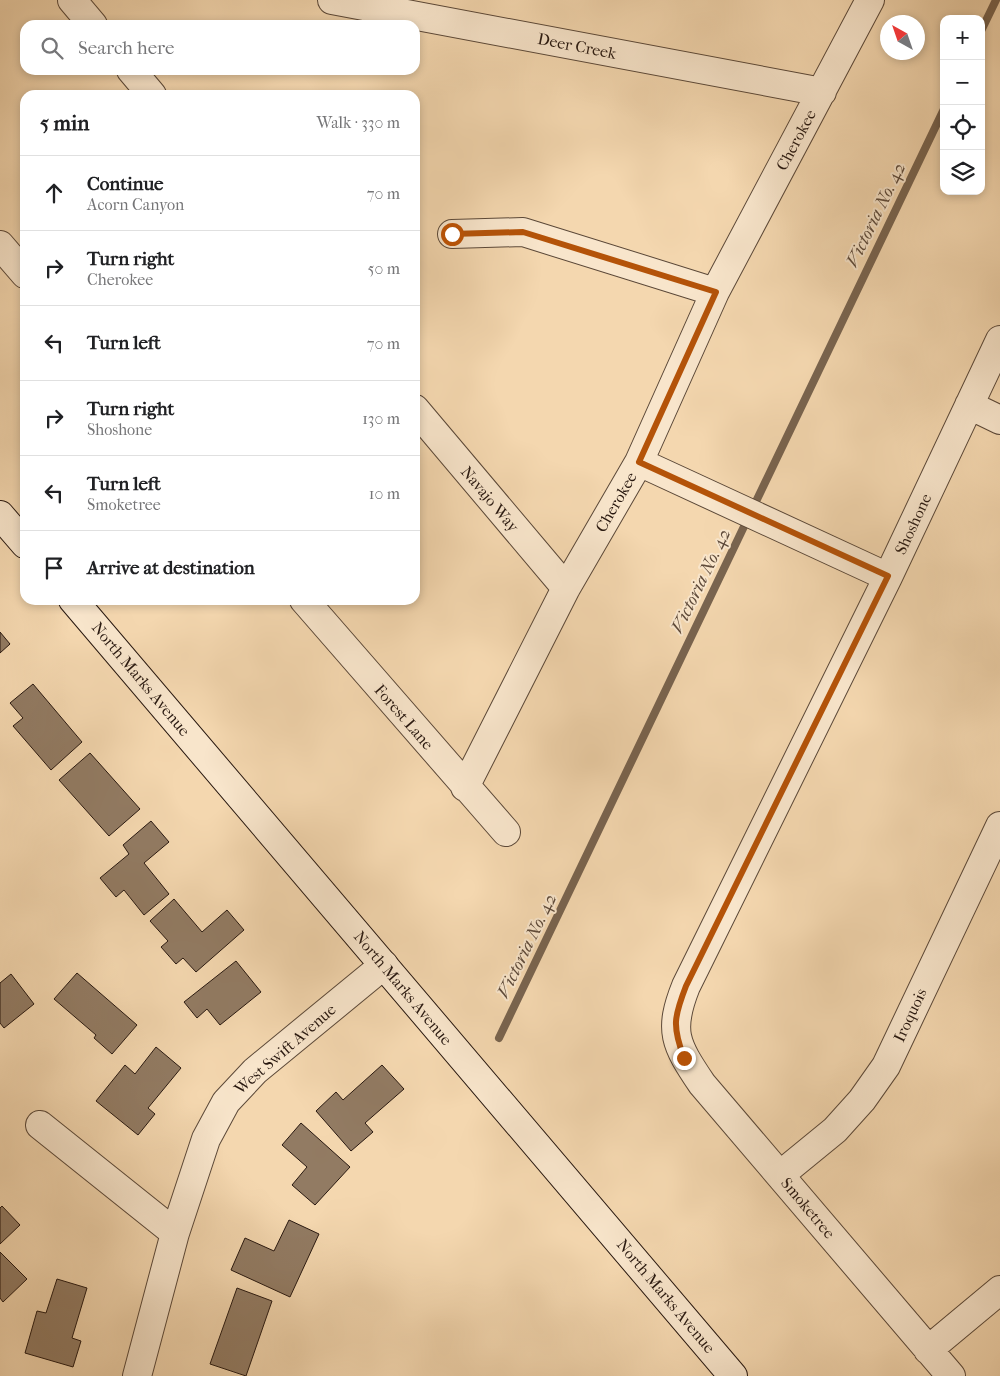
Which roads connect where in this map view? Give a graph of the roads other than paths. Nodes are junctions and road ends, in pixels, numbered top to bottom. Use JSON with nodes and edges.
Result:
{"nodes":[{"id":1,"x":72,"y":0,"type":"edge"},
{"id":2,"x":332,"y":0,"type":"edge"},
{"id":3,"x":870,"y":0,"type":"edge"},
{"id":4,"x":89,"y":20,"type":"edge"},
{"id":5,"x":135,"y":75,"type":"edge"},
{"id":6,"x":148,"y":90,"type":"edge"},
{"id":7,"x":822,"y":92,"type":"junction"},
{"id":8,"x":452,"y":234,"type":"dead end"},
{"id":9,"x":0,"y":244,"type":"edge"},
{"id":10,"x":20,"y":268,"type":"edge"},
{"id":11,"x":716,"y":292,"type":"junction"},
{"id":12,"x":1000,"y":340,"type":"edge"},
{"id":13,"x":969,"y":405,"type":"junction"},
{"id":14,"x":420,"y":415,"type":"edge"},
{"id":15,"x":1000,"y":420,"type":"edge"},
{"id":16,"x":639,"y":462,"type":"junction"},
{"id":17,"x":888,"y":576,"type":"junction"},
{"id":18,"x":566,"y":588,"type":"junction"},
{"id":19,"x":77,"y":605,"type":"edge"},
{"id":20,"x":308,"y":605,"type":"edge"},
{"id":21,"x":465,"y":787,"type":"junction"},
{"id":22,"x":1000,"y":826,"type":"edge"},
{"id":23,"x":506,"y":832,"type":"dead end"},
{"id":24,"x":384,"y":965,"type":"junction"},
{"id":25,"x":675,"y":1034,"type":"joint"},
{"id":26,"x":40,"y":1125,"type":"dead end"},
{"id":27,"x":780,"y":1175,"type":"junction"},
{"id":28,"x":175,"y":1233,"type":"junction"},
{"id":29,"x":1000,"y":1290,"type":"edge"},
{"id":30,"x":928,"y":1350,"type":"junction"},
{"id":31,"x":137,"y":1376,"type":"edge"},
{"id":32,"x":733,"y":1376,"type":"edge"},
{"id":33,"x":951,"y":1376,"type":"edge"}],
"edges":[{"from":1,"to":4,"type":"street"},
{"from":2,"to":7,"type":"street","name":"Deer Creek"},
{"from":3,"to":7,"type":"street","name":"Cherokee"},
{"from":5,"to":6,"type":"street"},
{"from":7,"to":11,"type":"street","name":"Cherokee"},
{"from":8,"to":11,"type":"street"},
{"from":9,"to":10,"type":"street"},
{"from":11,"to":16,"type":"street","name":"Cherokee"},
{"from":12,"to":13,"type":"street","name":"Shoshone"},
{"from":13,"to":15,"type":"street"},
{"from":13,"to":17,"type":"street","name":"Shoshone"},
{"from":14,"to":18,"type":"street","name":"Navajo Way"},
{"from":16,"to":17,"type":"street"},
{"from":16,"to":18,"type":"street","name":"Cherokee"},
{"from":17,"to":25,"type":"street","name":"Shoshone"},
{"from":18,"to":21,"type":"street","name":"Cherokee"},
{"from":19,"to":24,"type":"street","name":"North Marks Avenue"},
{"from":20,"to":21,"type":"street","name":"Forest Lane"},
{"from":21,"to":23,"type":"street","name":"Forest Lane"},
{"from":22,"to":27,"type":"street","name":"Iroquois"},
{"from":24,"to":28,"type":"street","name":"West Swift Avenue"},
{"from":24,"to":32,"type":"street","name":"North Marks Avenue"},
{"from":25,"to":27,"type":"street","name":"Smoketree"},
{"from":26,"to":28,"type":"street"},
{"from":27,"to":30,"type":"street","name":"Smoketree"},
{"from":28,"to":31,"type":"street","name":"West Swift Avenue"},
{"from":29,"to":30,"type":"street"},
{"from":30,"to":33,"type":"street","name":"Smoketree"}]}
